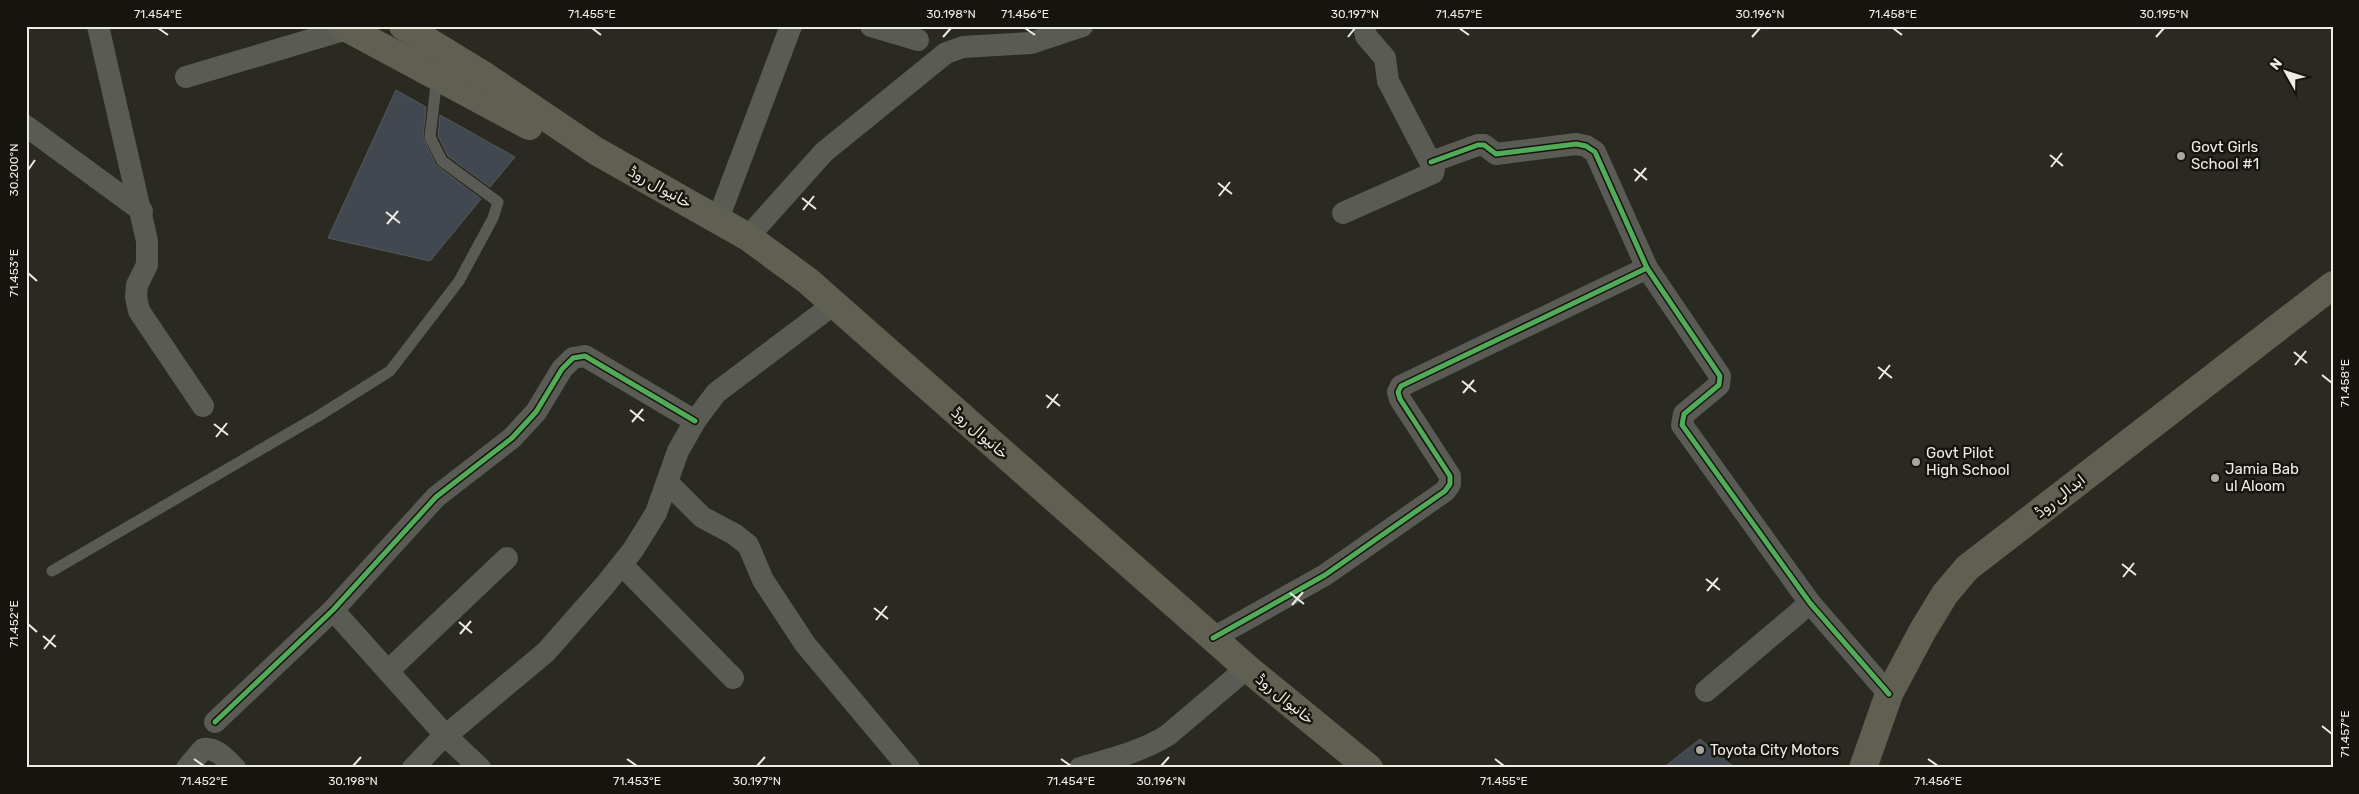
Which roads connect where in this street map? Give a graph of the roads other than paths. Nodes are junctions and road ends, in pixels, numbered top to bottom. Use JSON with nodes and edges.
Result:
{"nodes":[{"id":1,"x":98,"y":26,"type":"edge"},
{"id":2,"x":424,"y":26,"type":"edge"},
{"id":3,"x":790,"y":26,"type":"edge"},
{"id":4,"x":870,"y":26,"type":"edge"},
{"id":5,"x":1082,"y":26,"type":"edge"},
{"id":6,"x":1364,"y":26,"type":"edge"},
{"id":7,"x":388,"y":27,"type":"edge"},
{"id":8,"x":345,"y":28,"type":"edge"},
{"id":9,"x":906,"y":34,"type":"edge"},
{"id":10,"x":437,"y":74,"type":"junction"},
{"id":11,"x":186,"y":77,"type":"dead end"},
{"id":12,"x":26,"y":126,"type":"edge"},
{"id":13,"x":568,"y":132,"type":"junction"},
{"id":14,"x":596,"y":151,"type":"junction"},
{"id":15,"x":1431,"y":162,"type":"junction"},
{"id":16,"x":142,"y":211,"type":"junction"},
{"id":17,"x":1343,"y":213,"type":"dead end"},
{"id":18,"x":718,"y":219,"type":"junction"},
{"id":19,"x":748,"y":237,"type":"junction"},
{"id":20,"x":1647,"y":268,"type":"junction"},
{"id":21,"x":2333,"y":285,"type":"edge"},
{"id":22,"x":834,"y":304,"type":"junction"},
{"id":23,"x":203,"y":406,"type":"dead end"},
{"id":24,"x":695,"y":421,"type":"junction"},
{"id":25,"x":668,"y":483,"type":"junction"},
{"id":26,"x":507,"y":558,"type":"dead end"},
{"id":27,"x":622,"y":564,"type":"junction"},
{"id":28,"x":52,"y":571,"type":"dead end"},
{"id":29,"x":1810,"y":603,"type":"junction"},
{"id":30,"x":333,"y":610,"type":"junction"},
{"id":31,"x":1213,"y":638,"type":"junction"},
{"id":32,"x":1246,"y":668,"type":"junction"},
{"id":33,"x":388,"y":671,"type":"junction"},
{"id":34,"x":733,"y":678,"type":"dead end"},
{"id":35,"x":1706,"y":691,"type":"dead end"},
{"id":36,"x":1889,"y":694,"type":"junction"},
{"id":37,"x":215,"y":722,"type":"dead end"},
{"id":38,"x":446,"y":736,"type":"junction"},
{"id":39,"x":187,"y":768,"type":"edge"},
{"id":40,"x":235,"y":768,"type":"edge"},
{"id":41,"x":413,"y":768,"type":"edge"},
{"id":42,"x":480,"y":768,"type":"edge"},
{"id":43,"x":909,"y":768,"type":"edge"},
{"id":44,"x":1080,"y":768,"type":"edge"},
{"id":45,"x":1369,"y":768,"type":"edge"},
{"id":46,"x":1862,"y":768,"type":"edge"}],
"edges":[{"from":1,"to":16,"type":"street"},
{"from":2,"to":13,"type":"main road"},
{"from":3,"to":18,"type":"street"},
{"from":4,"to":9,"type":"street"},
{"from":5,"to":19,"type":"street"},
{"from":6,"to":15,"type":"street"},
{"from":7,"to":13,"type":"main road","name":"خانیوال روڈ"},
{"from":8,"to":10,"type":"main road"},
{"from":8,"to":11,"type":"street"},
{"from":10,"to":14,"type":"main road"},
{"from":10,"to":28,"type":"lane"},
{"from":12,"to":16,"type":"street"},
{"from":13,"to":14,"type":"main road","name":"خانیوال روڈ"},
{"from":14,"to":18,"type":"main road","name":"خانیوال روڈ"},
{"from":15,"to":17,"type":"street"},
{"from":15,"to":20,"type":"street"},
{"from":16,"to":23,"type":"street"},
{"from":18,"to":19,"type":"main road","name":"خانیوال روڈ"},
{"from":19,"to":22,"type":"main road","name":"خانیوال روڈ"},
{"from":20,"to":29,"type":"street"},
{"from":20,"to":31,"type":"street"},
{"from":21,"to":36,"type":"main road","name":"ابدالی روڈ"},
{"from":22,"to":24,"type":"street"},
{"from":22,"to":31,"type":"main road","name":"خانیوال روڈ"},
{"from":24,"to":25,"type":"street"},
{"from":24,"to":30,"type":"street"},
{"from":25,"to":27,"type":"street"},
{"from":25,"to":43,"type":"street"},
{"from":26,"to":33,"type":"street"},
{"from":27,"to":34,"type":"street"},
{"from":27,"to":38,"type":"street"},
{"from":29,"to":35,"type":"street"},
{"from":29,"to":36,"type":"street"},
{"from":30,"to":33,"type":"street"},
{"from":30,"to":37,"type":"street"},
{"from":31,"to":32,"type":"main road","name":"خانیوال روڈ"},
{"from":32,"to":44,"type":"street"},
{"from":32,"to":45,"type":"main road","name":"خانیوال روڈ"},
{"from":33,"to":38,"type":"street"},
{"from":36,"to":46,"type":"main road","name":"ابدالی روڈ"},
{"from":38,"to":41,"type":"street"},
{"from":38,"to":42,"type":"street"},
{"from":39,"to":40,"type":"street"}]}
